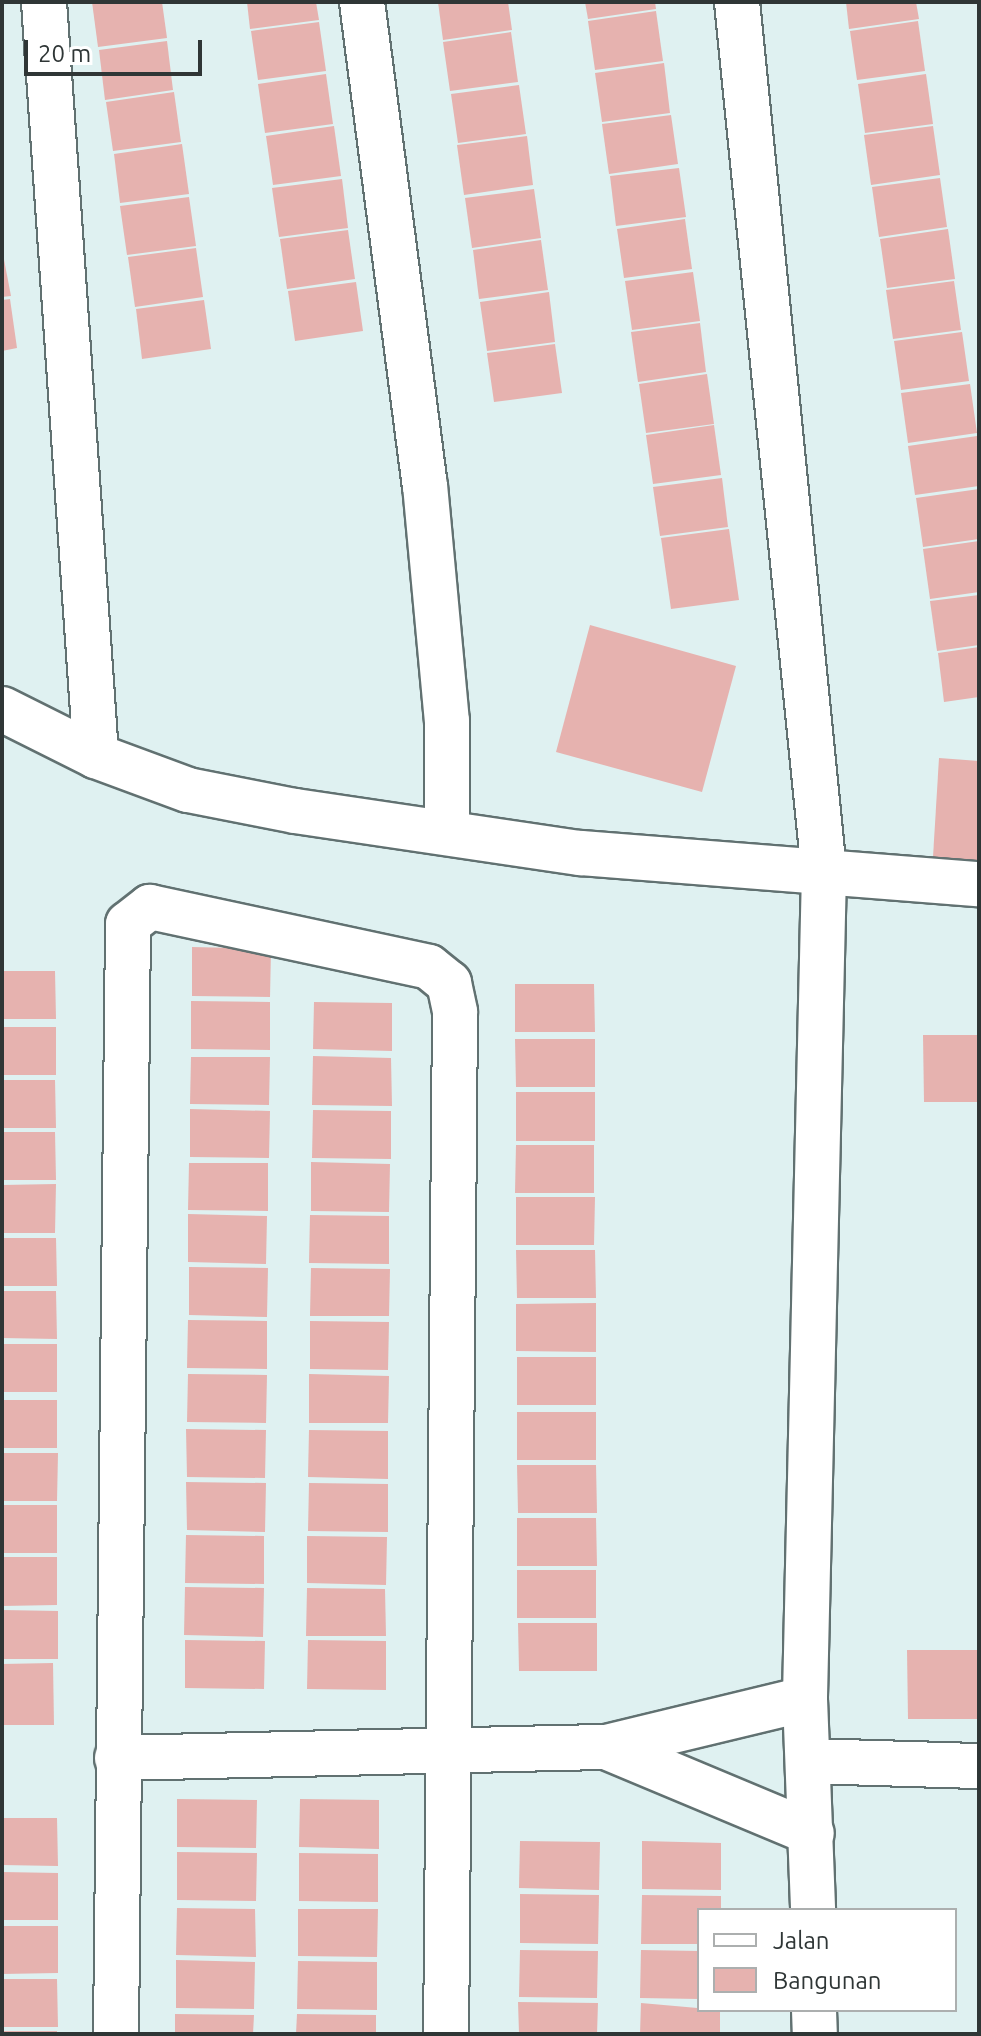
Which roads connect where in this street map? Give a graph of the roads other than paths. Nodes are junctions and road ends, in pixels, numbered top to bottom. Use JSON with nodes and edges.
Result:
{"nodes":[{"id":1,"x":44,"y":2,"type":"edge"},
{"id":2,"x":362,"y":2,"type":"edge"},
{"id":3,"x":737,"y":2,"type":"edge"},
{"id":4,"x":2,"y":709,"type":"edge"},
{"id":5,"x":96,"y":756,"type":"junction"},
{"id":6,"x":447,"y":829,"type":"junction"},
{"id":7,"x":824,"y":872,"type":"junction"},
{"id":8,"x":979,"y":884,"type":"edge"},
{"id":9,"x":805,"y":1699,"type":"junction"},
{"id":10,"x":606,"y":1747,"type":"junction"},
{"id":11,"x":447,"y":1750,"type":"junction"},
{"id":12,"x":117,"y":1758,"type":"junction"},
{"id":13,"x":808,"y":1761,"type":"junction"},
{"id":14,"x":979,"y":1766,"type":"edge"},
{"id":15,"x":812,"y":1833,"type":"junction"},
{"id":16,"x":813,"y":1908,"type":"edge"},
{"id":17,"x":814,"y":2012,"type":"edge"},
{"id":18,"x":116,"y":2034,"type":"edge"},
{"id":19,"x":446,"y":2034,"type":"edge"},
{"id":20,"x":815,"y":2034,"type":"edge"}],
"edges":[{"from":1,"to":5,"type":"street"},
{"from":2,"to":6,"type":"street"},
{"from":3,"to":7,"type":"street"},
{"from":4,"to":5,"type":"street"},
{"from":5,"to":6,"type":"street"},
{"from":6,"to":7,"type":"street"},
{"from":7,"to":8,"type":"street"},
{"from":7,"to":9,"type":"street"},
{"from":9,"to":10,"type":"street"},
{"from":9,"to":13,"type":"street"},
{"from":10,"to":11,"type":"street"},
{"from":10,"to":15,"type":"street"},
{"from":11,"to":12,"type":"street"},
{"from":11,"to":12,"type":"street"},
{"from":11,"to":19,"type":"street"},
{"from":12,"to":18,"type":"street"},
{"from":13,"to":14,"type":"street"},
{"from":13,"to":15,"type":"street"},
{"from":15,"to":16,"type":"street"},
{"from":17,"to":20,"type":"street"}]}
